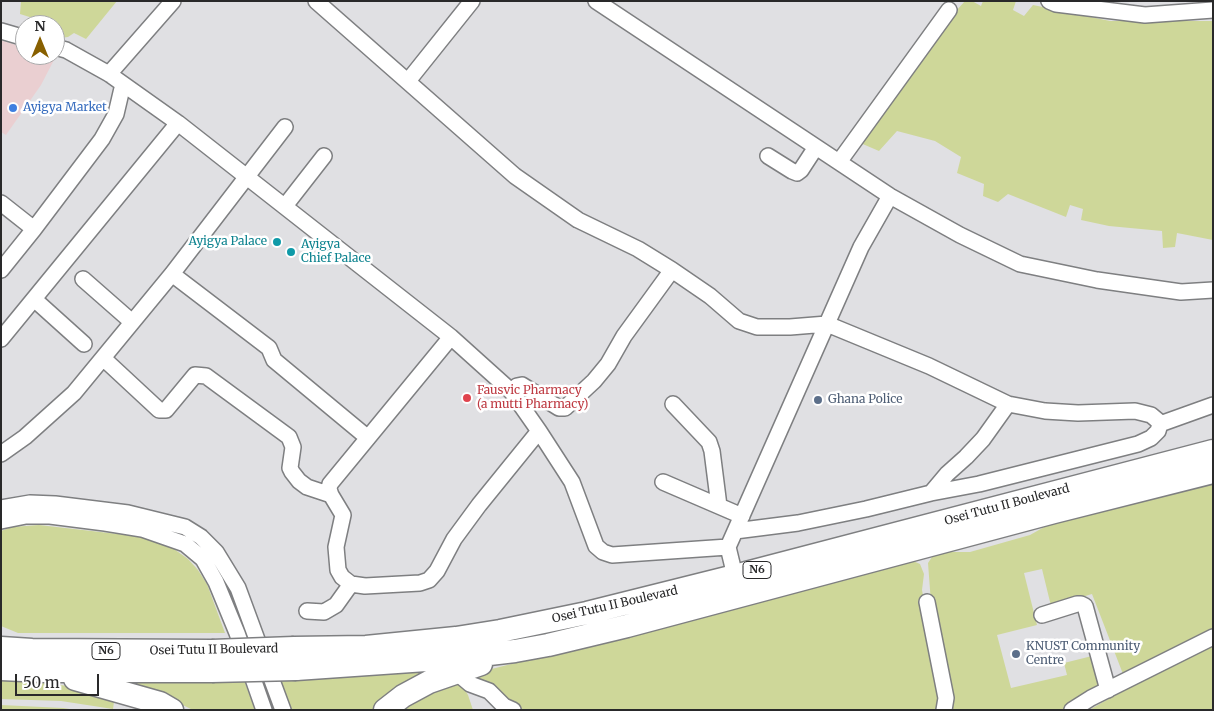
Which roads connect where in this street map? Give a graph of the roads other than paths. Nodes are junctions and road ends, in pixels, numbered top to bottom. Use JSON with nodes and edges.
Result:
{"nodes":[{"id":1,"x":173,"y":1,"type":"edge"},
{"id":2,"x":316,"y":1,"type":"edge"},
{"id":3,"x":472,"y":1,"type":"edge"},
{"id":4,"x":596,"y":1,"type":"edge"},
{"id":5,"x":1049,"y":1,"type":"edge"},
{"id":6,"x":949,"y":10,"type":"dead end"},
{"id":7,"x":1213,"y":10,"type":"edge"},
{"id":8,"x":1,"y":31,"type":"edge"},
{"id":9,"x":15,"y":35,"type":"edge"},
{"id":10,"x":65,"y":50,"type":"edge"},
{"id":11,"x":109,"y":74,"type":"junction"},
{"id":12,"x":408,"y":81,"type":"junction"},
{"id":13,"x":123,"y":84,"type":"junction"},
{"id":14,"x":178,"y":123,"type":"junction"},
{"id":15,"x":285,"y":127,"type":"dead end"},
{"id":16,"x":816,"y":147,"type":"junction"},
{"id":17,"x":324,"y":156,"type":"dead end"},
{"id":18,"x":768,"y":156,"type":"dead end"},
{"id":19,"x":839,"y":162,"type":"junction"},
{"id":20,"x":248,"y":177,"type":"junction"},
{"id":21,"x":890,"y":196,"type":"junction"},
{"id":22,"x":1,"y":203,"type":"edge"},
{"id":23,"x":285,"y":206,"type":"junction"},
{"id":24,"x":34,"y":230,"type":"junction"},
{"id":25,"x":1,"y":270,"type":"edge"},
{"id":26,"x":672,"y":270,"type":"junction"},
{"id":27,"x":172,"y":274,"type":"junction"},
{"id":28,"x":83,"y":279,"type":"dead end"},
{"id":29,"x":1213,"y":290,"type":"edge"},
{"id":30,"x":34,"y":298,"type":"junction"},
{"id":31,"x":132,"y":322,"type":"junction"},
{"id":32,"x":827,"y":324,"type":"junction"},
{"id":33,"x":451,"y":337,"type":"junction"},
{"id":34,"x":1,"y":339,"type":"edge"},
{"id":35,"x":84,"y":344,"type":"dead end"},
{"id":36,"x":103,"y":358,"type":"junction"},
{"id":37,"x":511,"y":391,"type":"junction"},
{"id":38,"x":673,"y":404,"type":"dead end"},
{"id":39,"x":1008,"y":404,"type":"junction"},
{"id":40,"x":1213,"y":405,"type":"edge"},
{"id":41,"x":1160,"y":424,"type":"junction"},
{"id":42,"x":539,"y":430,"type":"junction"},
{"id":43,"x":368,"y":438,"type":"junction"},
{"id":44,"x":1213,"y":451,"type":"edge"},
{"id":45,"x":1,"y":454,"type":"edge"},
{"id":46,"x":1213,"y":472,"type":"edge"},
{"id":47,"x":663,"y":482,"type":"dead end"},
{"id":48,"x":931,"y":493,"type":"junction"},
{"id":49,"x":331,"y":495,"type":"junction"},
{"id":50,"x":719,"y":506,"type":"junction"},
{"id":51,"x":1,"y":508,"type":"edge"},
{"id":52,"x":742,"y":516,"type":"junction"},
{"id":53,"x":1,"y":521,"type":"edge"},
{"id":54,"x":735,"y":530,"type":"junction"},
{"id":55,"x":728,"y":547,"type":"junction"},
{"id":56,"x":735,"y":576,"type":"junction"},
{"id":57,"x":351,"y":584,"type":"junction"},
{"id":58,"x":927,"y":602,"type":"dead end"},
{"id":59,"x":306,"y":611,"type":"dead end"},
{"id":60,"x":1042,"y":615,"type":"dead end"},
{"id":61,"x":1,"y":637,"type":"edge"},
{"id":62,"x":1213,"y":637,"type":"edge"},
{"id":63,"x":1,"y":648,"type":"edge"},
{"id":64,"x":32,"y":650,"type":"junction"},
{"id":65,"x":515,"y":651,"type":"junction"},
{"id":66,"x":295,"y":658,"type":"junction"},
{"id":67,"x":212,"y":661,"type":"junction"},
{"id":68,"x":1,"y":669,"type":"edge"},
{"id":69,"x":45,"y":671,"type":"junction"},
{"id":70,"x":457,"y":672,"type":"junction"},
{"id":71,"x":1108,"y":690,"type":"junction"},
{"id":72,"x":172,"y":710,"type":"edge"},
{"id":73,"x":264,"y":710,"type":"edge"},
{"id":74,"x":283,"y":710,"type":"edge"},
{"id":75,"x":386,"y":710,"type":"edge"},
{"id":76,"x":513,"y":710,"type":"edge"},
{"id":77,"x":944,"y":710,"type":"edge"},
{"id":78,"x":1072,"y":710,"type":"edge"}],
"edges":[{"from":1,"to":11,"type":"street"},
{"from":2,"to":12,"type":"street"},
{"from":3,"to":12,"type":"street"},
{"from":4,"to":16,"type":"street"},
{"from":5,"to":7,"type":"street"},
{"from":6,"to":19,"type":"street"},
{"from":8,"to":9,"type":"street"},
{"from":10,"to":11,"type":"street"},
{"from":11,"to":13,"type":"street"},
{"from":12,"to":26,"type":"street"},
{"from":13,"to":14,"type":"street"},
{"from":13,"to":24,"type":"street"},
{"from":14,"to":20,"type":"street"},
{"from":14,"to":30,"type":"street"},
{"from":15,"to":20,"type":"street"},
{"from":16,"to":18,"type":"street"},
{"from":16,"to":19,"type":"street"},
{"from":17,"to":23,"type":"street"},
{"from":19,"to":21,"type":"street"},
{"from":20,"to":23,"type":"street"},
{"from":20,"to":27,"type":"street"},
{"from":21,"to":29,"type":"street"},
{"from":21,"to":32,"type":"street"},
{"from":22,"to":24,"type":"street"},
{"from":23,"to":33,"type":"street"},
{"from":24,"to":25,"type":"street"},
{"from":26,"to":32,"type":"street"},
{"from":26,"to":37,"type":"street"},
{"from":27,"to":31,"type":"street"},
{"from":27,"to":43,"type":"street"},
{"from":28,"to":31,"type":"street"},
{"from":30,"to":34,"type":"street"},
{"from":30,"to":35,"type":"street"},
{"from":31,"to":36,"type":"street"},
{"from":32,"to":39,"type":"street"},
{"from":32,"to":52,"type":"street"},
{"from":33,"to":37,"type":"street"},
{"from":33,"to":43,"type":"street"},
{"from":36,"to":45,"type":"street"},
{"from":36,"to":49,"type":"street"},
{"from":37,"to":42,"type":"street"},
{"from":38,"to":50,"type":"street"},
{"from":39,"to":41,"type":"street"},
{"from":39,"to":48,"type":"street"},
{"from":40,"to":41,"type":"street"},
{"from":41,"to":48,"type":"street"},
{"from":42,"to":55,"type":"street"},
{"from":42,"to":57,"type":"street"},
{"from":43,"to":49,"type":"street"},
{"from":44,"to":56,"type":"highway","name":"Osei Tutu II Boulevard","number":"N6"},
{"from":46,"to":65,"type":"highway","name":"Osei Tutu II Boulevard","number":"N6"},
{"from":47,"to":50,"type":"street"},
{"from":48,"to":54,"type":"street"},
{"from":49,"to":57,"type":"street"},
{"from":50,"to":52,"type":"street"},
{"from":51,"to":74,"type":"street"},
{"from":52,"to":54,"type":"street"},
{"from":53,"to":73,"type":"street"},
{"from":54,"to":55,"type":"street"},
{"from":55,"to":56,"type":"street"},
{"from":56,"to":66,"type":"highway","name":"Osei Tutu II Boulevard","number":"N6"},
{"from":57,"to":59,"type":"street"},
{"from":58,"to":77,"type":"street"},
{"from":60,"to":71,"type":"street"},
{"from":61,"to":64,"type":"street"},
{"from":62,"to":71,"type":"street"},
{"from":63,"to":64,"type":"highway","name":"Osei Tutu II Boulevard","number":"N6"},
{"from":64,"to":67,"type":"highway","name":"Osei Tutu II Boulevard","number":"N6"},
{"from":65,"to":66,"type":"highway","name":"Osei Tutu II Boulevard","number":"N6"},
{"from":65,"to":70,"type":"highway"},
{"from":66,"to":67,"type":"highway","name":"Osei Tutu II Boulevard","number":"N6","bridge":true},
{"from":67,"to":69,"type":"highway","name":"Osei Tutu II Boulevard","number":"N6"},
{"from":68,"to":69,"type":"highway","name":"Osei Tutu II Boulevard","number":"N6"},
{"from":69,"to":72,"type":"highway"},
{"from":70,"to":75,"type":"highway"},
{"from":70,"to":76,"type":"street"},
{"from":71,"to":78,"type":"street"}]}
